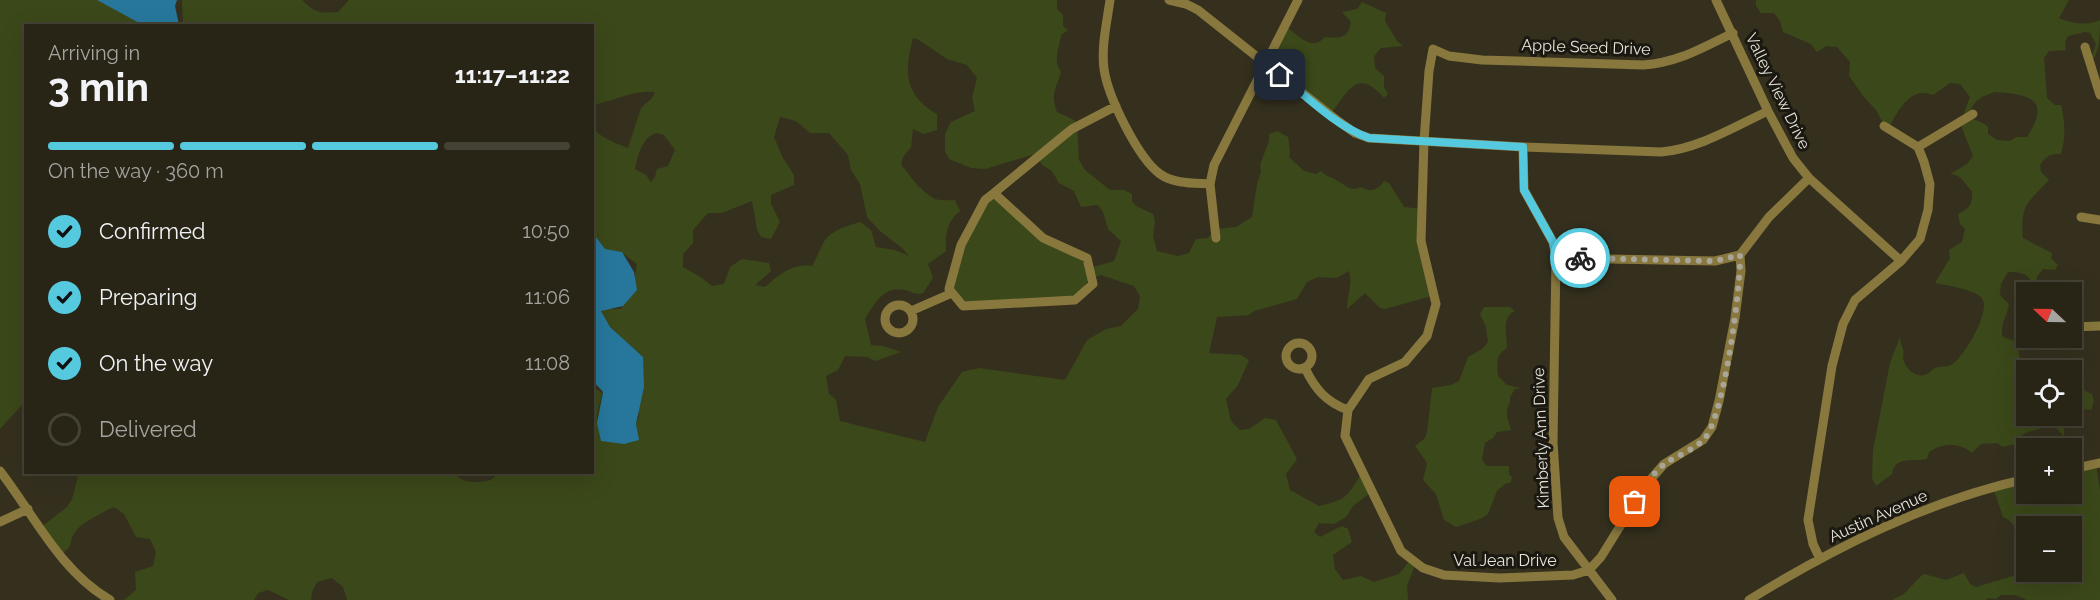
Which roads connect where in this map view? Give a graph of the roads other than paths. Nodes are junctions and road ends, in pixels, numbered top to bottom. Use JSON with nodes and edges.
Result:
{"nodes":[{"id":1,"x":1110,"y":0,"type":"edge"},
{"id":2,"x":1169,"y":0,"type":"edge"},
{"id":3,"x":1298,"y":0,"type":"edge"},
{"id":4,"x":1716,"y":0,"type":"edge"},
{"id":5,"x":1733,"y":33,"type":"junction"},
{"id":6,"x":2085,"y":47,"type":"dead end"},
{"id":7,"x":1265,"y":63,"type":"junction"},
{"id":8,"x":2100,"y":95,"type":"edge"},
{"id":9,"x":1116,"y":106,"type":"junction"},
{"id":10,"x":1768,"y":111,"type":"junction"},
{"id":11,"x":1972,"y":114,"type":"dead end"},
{"id":12,"x":1884,"y":126,"type":"dead end"},
{"id":13,"x":1424,"y":141,"type":"junction"},
{"id":14,"x":1523,"y":147,"type":"junction"},
{"id":15,"x":1918,"y":147,"type":"junction"},
{"id":16,"x":1809,"y":178,"type":"junction"},
{"id":17,"x":1210,"y":184,"type":"junction"},
{"id":18,"x":994,"y":193,"type":"junction"},
{"id":19,"x":2082,"y":217,"type":"dead end"},
{"id":20,"x":2100,"y":220,"type":"edge"},
{"id":21,"x":1216,"y":238,"type":"dead end"},
{"id":22,"x":1740,"y":255,"type":"junction"},
{"id":23,"x":1556,"y":258,"type":"junction"},
{"id":24,"x":1900,"y":261,"type":"junction"},
{"id":25,"x":952,"y":293,"type":"junction"},
{"id":26,"x":911,"y":312,"type":"dead end"},
{"id":27,"x":2100,"y":326,"type":"edge"},
{"id":28,"x":2082,"y":327,"type":"edge"},
{"id":29,"x":1305,"y":368,"type":"dead end"},
{"id":30,"x":1348,"y":410,"type":"junction"},
{"id":31,"x":2100,"y":463,"type":"edge"},
{"id":32,"x":2082,"y":468,"type":"edge"},
{"id":33,"x":0,"y":471,"type":"edge"},
{"id":34,"x":2016,"y":482,"type":"edge"},
{"id":35,"x":28,"y":509,"type":"junction"},
{"id":36,"x":0,"y":522,"type":"edge"},
{"id":37,"x":1820,"y":559,"type":"junction"},
{"id":38,"x":1589,"y":570,"type":"junction"},
{"id":39,"x":110,"y":600,"type":"edge"},
{"id":40,"x":1612,"y":600,"type":"edge"},
{"id":41,"x":1749,"y":600,"type":"edge"}],
"edges":[{"from":1,"to":9,"type":"street"},
{"from":2,"to":7,"type":"street"},
{"from":3,"to":7,"type":"street"},
{"from":4,"to":5,"type":"street","name":"Valley View Drive"},
{"from":5,"to":10,"type":"street","name":"Valley View Drive"},
{"from":5,"to":13,"type":"street","name":"Apple Seed Drive"},
{"from":6,"to":8,"type":"street"},
{"from":7,"to":13,"type":"street"},
{"from":7,"to":17,"type":"street"},
{"from":9,"to":17,"type":"street"},
{"from":9,"to":18,"type":"street"},
{"from":10,"to":14,"type":"street"},
{"from":10,"to":16,"type":"street","name":"Valley View Drive"},
{"from":11,"to":15,"type":"street"},
{"from":12,"to":15,"type":"street"},
{"from":13,"to":14,"type":"street"},
{"from":13,"to":30,"type":"street"},
{"from":14,"to":23,"type":"street"},
{"from":15,"to":24,"type":"street"},
{"from":16,"to":22,"type":"street"},
{"from":16,"to":24,"type":"street","name":"Valley View Drive"},
{"from":17,"to":21,"type":"street"},
{"from":18,"to":25,"type":"street"},
{"from":18,"to":25,"type":"street"},
{"from":19,"to":20,"type":"street"},
{"from":22,"to":23,"type":"street"},
{"from":22,"to":38,"type":"street"},
{"from":23,"to":38,"type":"street","name":"Kimberly Ann Drive"},
{"from":24,"to":37,"type":"street"},
{"from":25,"to":26,"type":"street"},
{"from":27,"to":28,"type":"street"},
{"from":29,"to":30,"type":"street"},
{"from":30,"to":38,"type":"street","name":"Val Jean Drive"},
{"from":31,"to":32,"type":"street"},
{"from":33,"to":35,"type":"street"},
{"from":34,"to":37,"type":"street","name":"Austin Avenue"},
{"from":35,"to":36,"type":"street"},
{"from":35,"to":39,"type":"street"},
{"from":37,"to":41,"type":"street","name":"Austin Avenue"},
{"from":38,"to":40,"type":"street","name":"Kimberly Ann Drive"}]}
